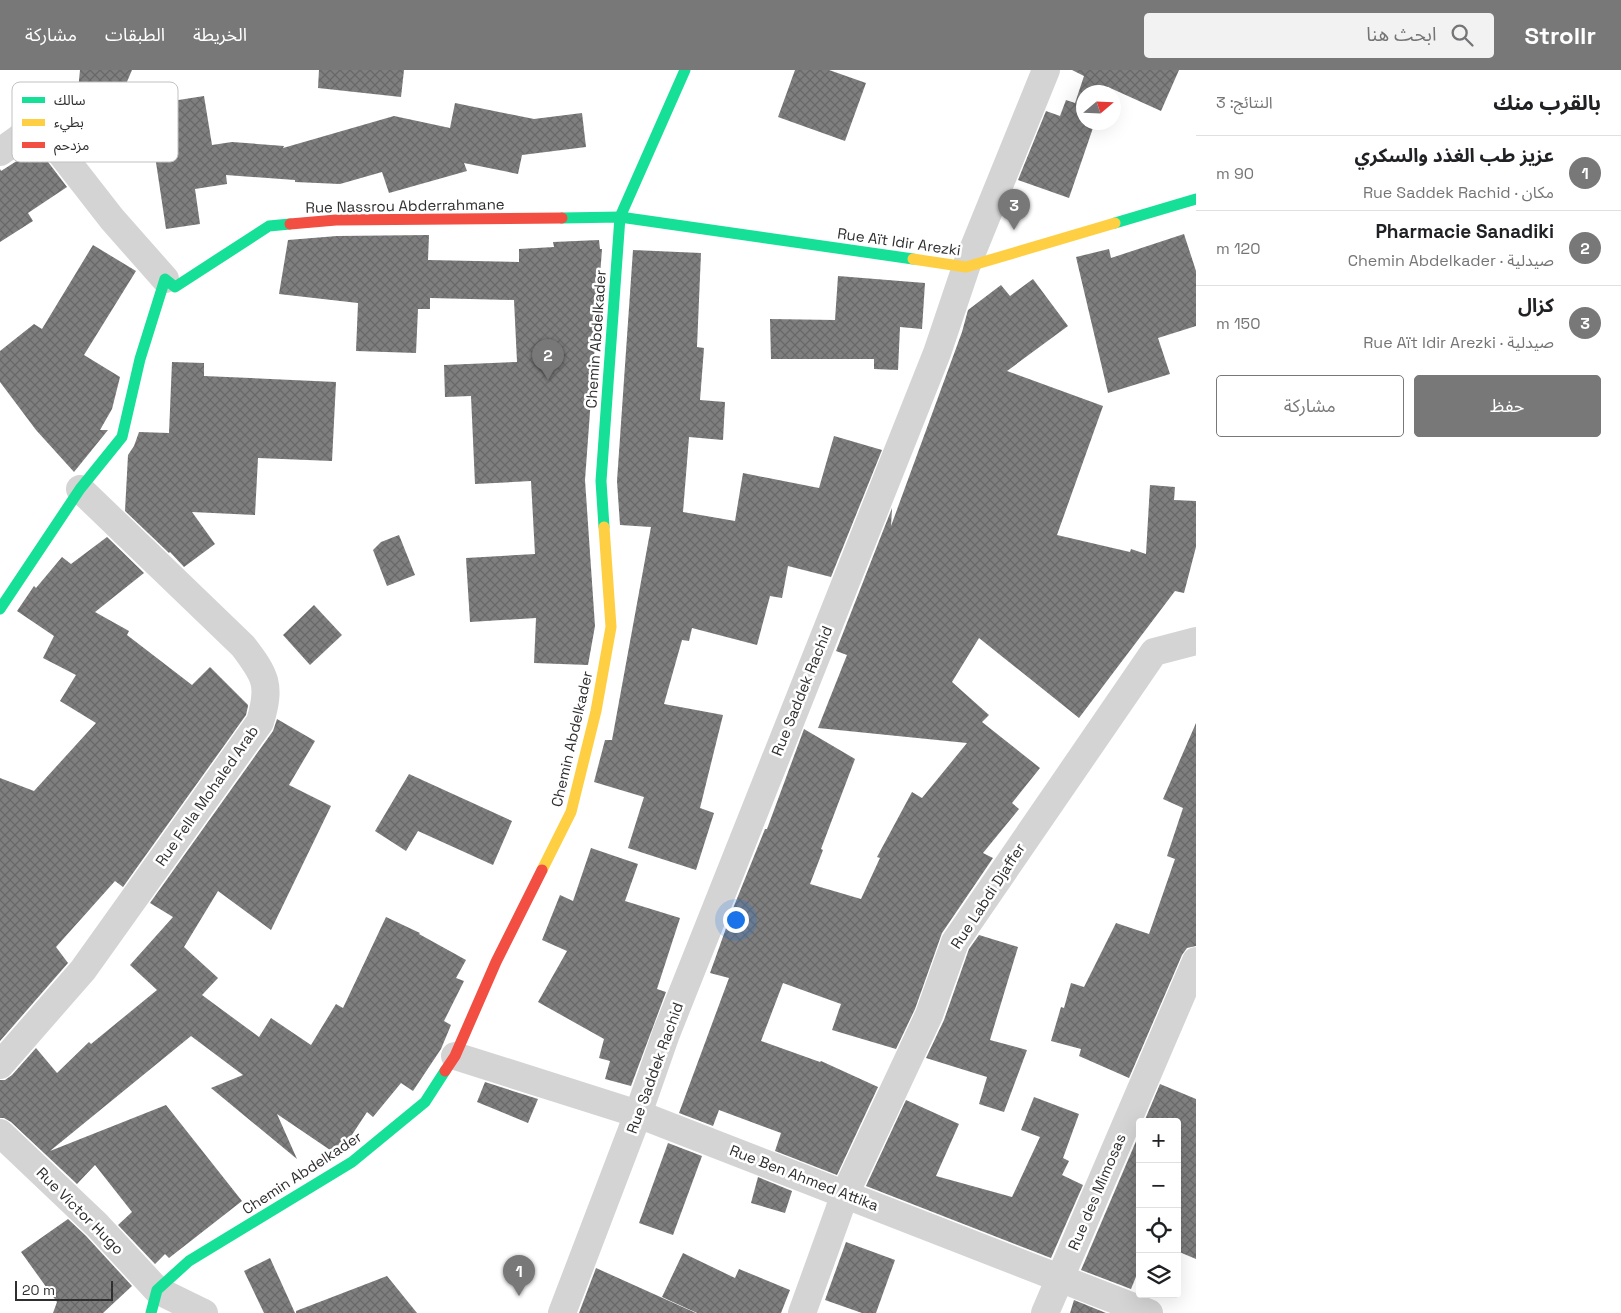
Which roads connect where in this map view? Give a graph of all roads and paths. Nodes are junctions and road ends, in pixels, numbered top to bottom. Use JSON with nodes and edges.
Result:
{"nodes":[{"id":1,"x":685,"y":70,"type":"edge"},
{"id":2,"x":1046,"y":70,"type":"edge"},
{"id":3,"x":12,"y":143,"type":"edge"},
{"id":4,"x":0,"y":152,"type":"edge"},
{"id":5,"x":68,"y":162,"type":"edge"},
{"id":6,"x":1196,"y":199,"type":"edge"},
{"id":7,"x":620,"y":217,"type":"junction"},
{"id":8,"x":966,"y":267,"type":"junction"},
{"id":9,"x":165,"y":280,"type":"junction"},
{"id":10,"x":80,"y":490,"type":"junction"},
{"id":11,"x":25,"y":573,"type":"junction"},
{"id":12,"x":0,"y":585,"type":"edge"},
{"id":13,"x":0,"y":609,"type":"edge"},
{"id":14,"x":1196,"y":641,"type":"edge"},
{"id":15,"x":1196,"y":961,"type":"edge"},
{"id":16,"x":455,"y":1056,"type":"junction"},
{"id":17,"x":0,"y":1065,"type":"edge"},
{"id":18,"x":638,"y":1114,"type":"junction"},
{"id":19,"x":0,"y":1133,"type":"edge"},
{"id":20,"x":845,"y":1194,"type":"junction"},
{"id":21,"x":1060,"y":1277,"type":"junction"},
{"id":22,"x":154,"y":1302,"type":"edge"},
{"id":23,"x":204,"y":1313,"type":"edge"},
{"id":24,"x":562,"y":1313,"type":"edge"},
{"id":25,"x":802,"y":1313,"type":"edge"},
{"id":26,"x":1045,"y":1313,"type":"edge"},
{"id":27,"x":1149,"y":1313,"type":"edge"}],
"edges":[{"from":1,"to":7,"type":"street","name":"Chemin Abdelkader"},
{"from":2,"to":8,"type":"street","name":"Rue Saddek Rachid"},
{"from":3,"to":4,"type":"street"},
{"from":5,"to":9,"type":"street"},
{"from":6,"to":8,"type":"street","name":"Rue Aït Idir Arezki"},
{"from":7,"to":8,"type":"street","name":"Rue Aït Idir Arezki"},
{"from":7,"to":9,"type":"street","name":"Rue Nassrou Abderrahmane"},
{"from":7,"to":16,"type":"street","name":"Chemin Abdelkader"},
{"from":8,"to":18,"type":"street","name":"Rue Saddek Rachid"},
{"from":9,"to":10,"type":"street"},
{"from":10,"to":11,"type":"street"},
{"from":10,"to":17,"type":"street","name":"Rue Fella Mohaled Arab"},
{"from":11,"to":12,"type":"street"},
{"from":11,"to":13,"type":"street"},
{"from":14,"to":20,"type":"street","name":"Rue Labdi Djaffer"},
{"from":15,"to":21,"type":"street","name":"Rue des Mimosas"},
{"from":16,"to":18,"type":"street","name":"Rue Ben Ahmed Attika"},
{"from":16,"to":22,"type":"street","name":"Chemin Abdelkader"},
{"from":18,"to":20,"type":"street","name":"Rue Ben Ahmed Attika"},
{"from":18,"to":24,"type":"street","name":"Rue Saddek Rachid"},
{"from":19,"to":22,"type":"street","name":"Rue Victor Hugo"},
{"from":20,"to":21,"type":"street","name":"Rue Ben Ahmed Attika"},
{"from":20,"to":25,"type":"street","name":"Rue Labdi Djaffer"},
{"from":21,"to":26,"type":"street","name":"Rue des Mimosas"},
{"from":21,"to":27,"type":"street","name":"Rue Ben Ahmed Attika"},
{"from":22,"to":23,"type":"street","name":"Rue Victor Hugo"}]}
